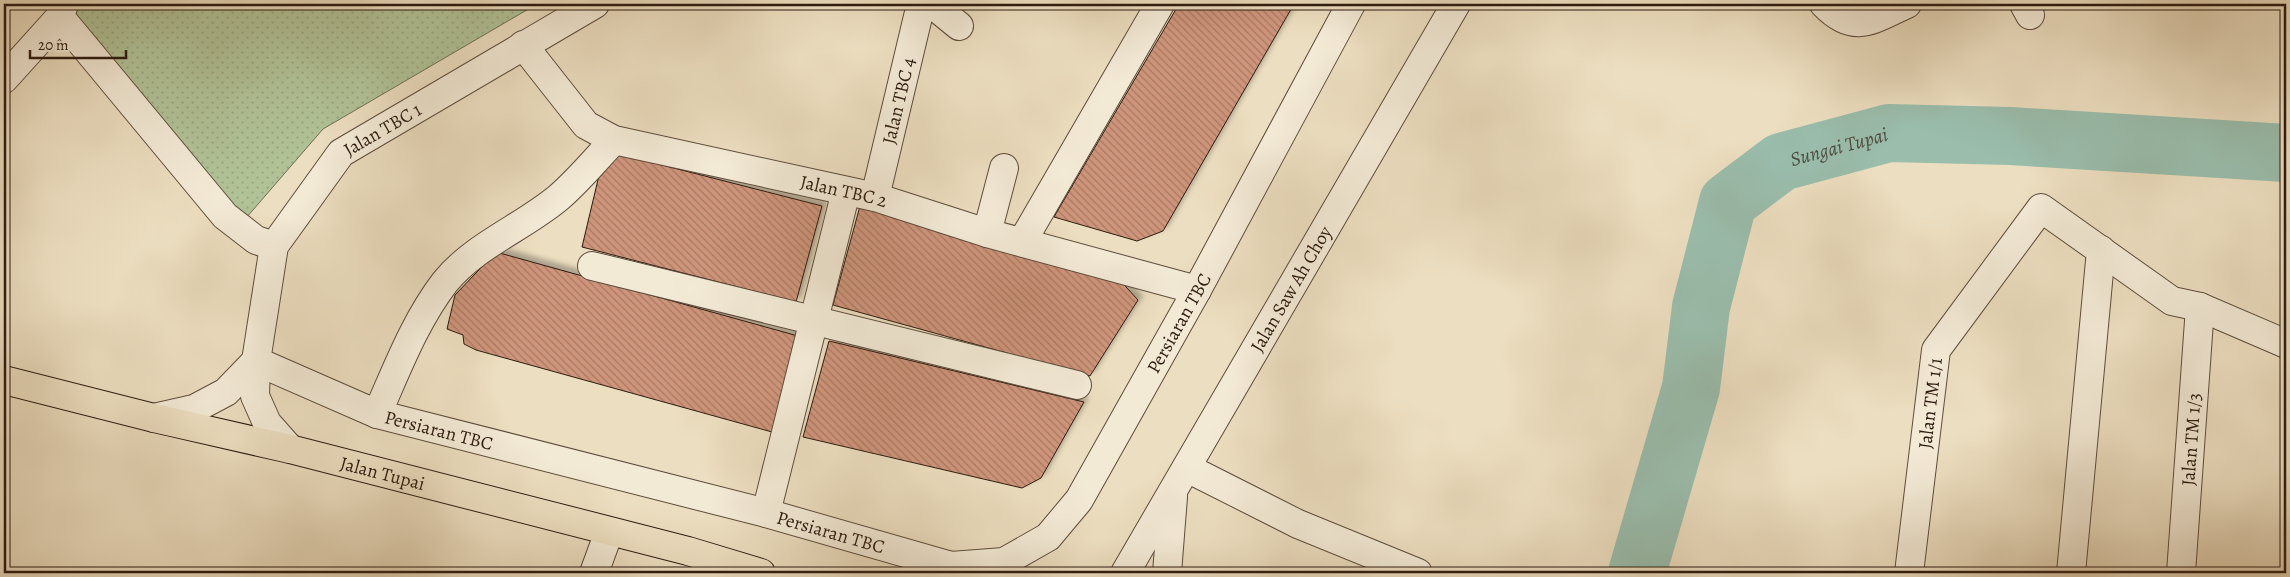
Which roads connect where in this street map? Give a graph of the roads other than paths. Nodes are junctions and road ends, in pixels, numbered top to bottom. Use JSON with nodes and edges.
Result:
{"nodes":[{"id":1,"x":595,"y":4,"type":"edge"},
{"id":2,"x":921,"y":4,"type":"edge"},
{"id":3,"x":932,"y":4,"type":"edge"},
{"id":4,"x":1160,"y":4,"type":"edge"},
{"id":5,"x":1351,"y":4,"type":"edge"},
{"id":6,"x":1456,"y":4,"type":"edge"},
{"id":7,"x":1824,"y":4,"type":"edge"},
{"id":8,"x":1907,"y":4,"type":"edge"},
{"id":9,"x":62,"y":11,"type":"edge"},
{"id":10,"x":959,"y":26,"type":"dead end"},
{"id":11,"x":523,"y":45,"type":"junction"},
{"id":12,"x":4,"y":79,"type":"edge"},
{"id":13,"x":614,"y":140,"type":"junction"},
{"id":14,"x":1004,"y":168,"type":"dead end"},
{"id":15,"x":846,"y":191,"type":"junction"},
{"id":16,"x":875,"y":197,"type":"junction"},
{"id":17,"x":987,"y":233,"type":"junction"},
{"id":18,"x":1022,"y":242,"type":"junction"},
{"id":19,"x":274,"y":246,"type":"junction"},
{"id":20,"x":2101,"y":250,"type":"junction"},
{"id":21,"x":592,"y":266,"type":"dead end"},
{"id":22,"x":1197,"y":290,"type":"junction"},
{"id":23,"x":2200,"y":307,"type":"junction"},
{"id":24,"x":814,"y":320,"type":"junction"},
{"id":25,"x":2286,"y":344,"type":"edge"},
{"id":26,"x":256,"y":361,"type":"junction"},
{"id":27,"x":4,"y":380,"type":"edge"},
{"id":28,"x":1076,"y":385,"type":"dead end"},
{"id":29,"x":377,"y":414,"type":"junction"},
{"id":30,"x":154,"y":418,"type":"junction"},
{"id":31,"x":290,"y":449,"type":"junction"},
{"id":32,"x":1180,"y":480,"type":"junction"},
{"id":33,"x":766,"y":513,"type":"junction"},
{"id":34,"x":609,"y":532,"type":"junction"},
{"id":35,"x":688,"y":551,"type":"junction"},
{"id":36,"x":594,"y":573,"type":"edge"},
{"id":37,"x":721,"y":573,"type":"edge"},
{"id":38,"x":761,"y":573,"type":"edge"},
{"id":39,"x":1125,"y":573,"type":"edge"},
{"id":40,"x":1167,"y":573,"type":"edge"},
{"id":41,"x":1418,"y":573,"type":"edge"},
{"id":42,"x":1909,"y":573,"type":"edge"},
{"id":43,"x":2071,"y":573,"type":"edge"},
{"id":44,"x":2180,"y":573,"type":"edge"}],
"edges":[{"from":1,"to":11,"type":"street","name":"Jalan TBC 1"},
{"from":2,"to":16,"type":"street","name":"Jalan TBC 4"},
{"from":3,"to":10,"type":"street"},
{"from":4,"to":18,"type":"street"},
{"from":5,"to":22,"type":"street","name":"Persiaran TBC"},
{"from":6,"to":32,"type":"street","name":"Jalan Saw Ah Choy"},
{"from":7,"to":8,"type":"street"},
{"from":9,"to":12,"type":"street"},
{"from":9,"to":19,"type":"street"},
{"from":11,"to":13,"type":"street","name":"Jalan TBC 2"},
{"from":11,"to":19,"type":"street","name":"Jalan TBC 1"},
{"from":13,"to":15,"type":"street","name":"Jalan TBC 2"},
{"from":13,"to":29,"type":"street"},
{"from":14,"to":17,"type":"street"},
{"from":15,"to":16,"type":"street","name":"Jalan TBC 2"},
{"from":15,"to":24,"type":"street"},
{"from":16,"to":17,"type":"street","name":"Jalan TBC 2"},
{"from":17,"to":18,"type":"street","name":"Jalan TBC 2"},
{"from":18,"to":22,"type":"street","name":"Jalan TBC 2"},
{"from":19,"to":26,"type":"street","name":"Jalan TBC 1"},
{"from":20,"to":23,"type":"street"},
{"from":20,"to":42,"type":"street","name":"Jalan TM 1/1"},
{"from":20,"to":43,"type":"street"},
{"from":21,"to":24,"type":"street"},
{"from":22,"to":33,"type":"street","name":"Persiaran TBC"},
{"from":23,"to":25,"type":"street"},
{"from":23,"to":44,"type":"street","name":"Jalan TM 1/3"},
{"from":24,"to":28,"type":"street"},
{"from":24,"to":33,"type":"street"},
{"from":26,"to":29,"type":"street","name":"Persiaran TBC"},
{"from":26,"to":30,"type":"street"},
{"from":26,"to":31,"type":"street","name":"Jalan TBC 1"},
{"from":27,"to":30,"type":"main road","name":"Jalan Tupai"},
{"from":29,"to":33,"type":"street","name":"Persiaran TBC"},
{"from":30,"to":31,"type":"main road","name":"Jalan Tupai"},
{"from":31,"to":34,"type":"main road","name":"Jalan Tupai"},
{"from":32,"to":39,"type":"street","name":"Jalan Saw Ah Choy"},
{"from":32,"to":40,"type":"street"},
{"from":32,"to":41,"type":"street"},
{"from":34,"to":35,"type":"main road","name":"Jalan Tupai"},
{"from":34,"to":36,"type":"street"},
{"from":35,"to":37,"type":"main road"},
{"from":35,"to":38,"type":"main road","name":"Jalan Tupai"}]}
